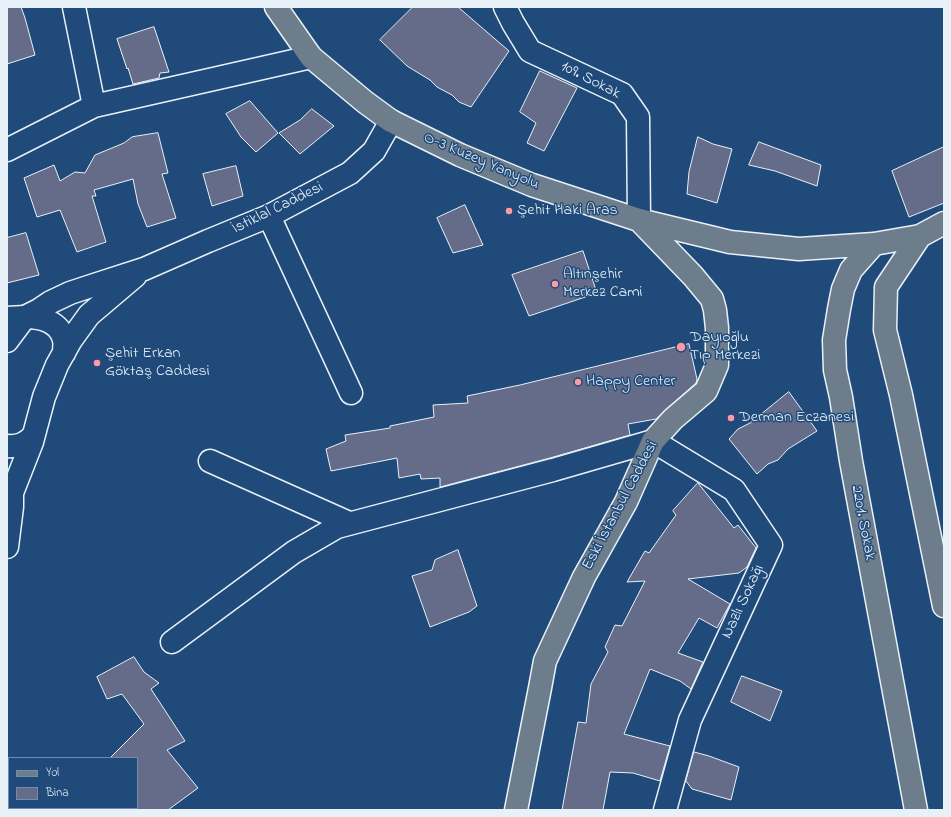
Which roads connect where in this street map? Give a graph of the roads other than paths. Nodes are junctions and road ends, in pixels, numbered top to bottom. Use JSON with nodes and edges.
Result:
{"nodes":[{"id":1,"x":74,"y":7,"type":"edge"},
{"id":2,"x":276,"y":7,"type":"edge"},
{"id":3,"x":505,"y":7,"type":"edge"},
{"id":4,"x":311,"y":57,"type":"junction"},
{"id":5,"x":94,"y":106,"type":"junction"},
{"id":6,"x":391,"y":121,"type":"junction"},
{"id":7,"x":7,"y":150,"type":"edge"},
{"id":8,"x":269,"y":216,"type":"junction"},
{"id":9,"x":639,"y":220,"type":"junction"},
{"id":10,"x":944,"y":223,"type":"edge"},
{"id":11,"x":920,"y":236,"type":"junction"},
{"id":12,"x":874,"y":244,"type":"junction"},
{"id":13,"x":144,"y":269,"type":"junction"},
{"id":14,"x":16,"y":317,"type":"edge"},
{"id":15,"x":7,"y":341,"type":"edge"},
{"id":16,"x":64,"y":353,"type":"junction"},
{"id":17,"x":350,"y":393,"type":"dead end"},
{"id":18,"x":34,"y":435,"type":"junction"},
{"id":19,"x":653,"y":441,"type":"junction"},
{"id":20,"x":7,"y":446,"type":"edge"},
{"id":21,"x":210,"y":461,"type":"dead end"},
{"id":22,"x":10,"y":488,"type":"edge"},
{"id":23,"x":349,"y":523,"type":"junction"},
{"id":24,"x":7,"y":547,"type":"edge"},
{"id":25,"x":944,"y":606,"type":"edge"},
{"id":26,"x":172,"y":642,"type":"dead end"},
{"id":27,"x":516,"y":810,"type":"edge"},
{"id":28,"x":665,"y":810,"type":"edge"},
{"id":29,"x":916,"y":810,"type":"edge"}],
"edges":[{"from":1,"to":5,"type":"street"},
{"from":2,"to":4,"type":"main road","name":"O-3 Kuzey Yanyolu"},
{"from":3,"to":9,"type":"street","name":"109. Sokak"},
{"from":4,"to":5,"type":"street"},
{"from":4,"to":6,"type":"main road","name":"O-3 Kuzey Yanyolu"},
{"from":5,"to":7,"type":"street"},
{"from":6,"to":8,"type":"street","name":"İstiklal Caddesi"},
{"from":6,"to":9,"type":"main road","name":"O-3 Kuzey Yanyolu"},
{"from":8,"to":13,"type":"street","name":"İstiklal Caddesi"},
{"from":8,"to":17,"type":"street"},
{"from":9,"to":12,"type":"main road","name":"O-3 Kuzey Yanyolu"},
{"from":9,"to":19,"type":"main road","name":"Eski İstanbul Caddesi"},
{"from":10,"to":11,"type":"main road"},
{"from":11,"to":12,"type":"main road","name":"O-3 Kuzey Yanyolu"},
{"from":11,"to":25,"type":"main road"},
{"from":12,"to":29,"type":"main road","name":"2201. Sokak"},
{"from":13,"to":14,"type":"street","name":"İstiklal Caddesi"},
{"from":13,"to":16,"type":"street","name":"İstiklal Caddesi"},
{"from":14,"to":15,"type":"street","name":"İstiklal Caddesi"},
{"from":14,"to":16,"type":"street"},
{"from":16,"to":18,"type":"street","name":"İstiklal Caddesi"},
{"from":18,"to":20,"type":"street"},
{"from":18,"to":22,"type":"street","name":"İstiklal Caddesi"},
{"from":19,"to":23,"type":"street"},
{"from":19,"to":27,"type":"main road","name":"Eski İstanbul Caddesi"},
{"from":19,"to":28,"type":"street","name":"Nazlı Sokağı"},
{"from":21,"to":23,"type":"street"},
{"from":22,"to":24,"type":"street","name":"İstiklal Caddesi"},
{"from":23,"to":26,"type":"street"}]}
